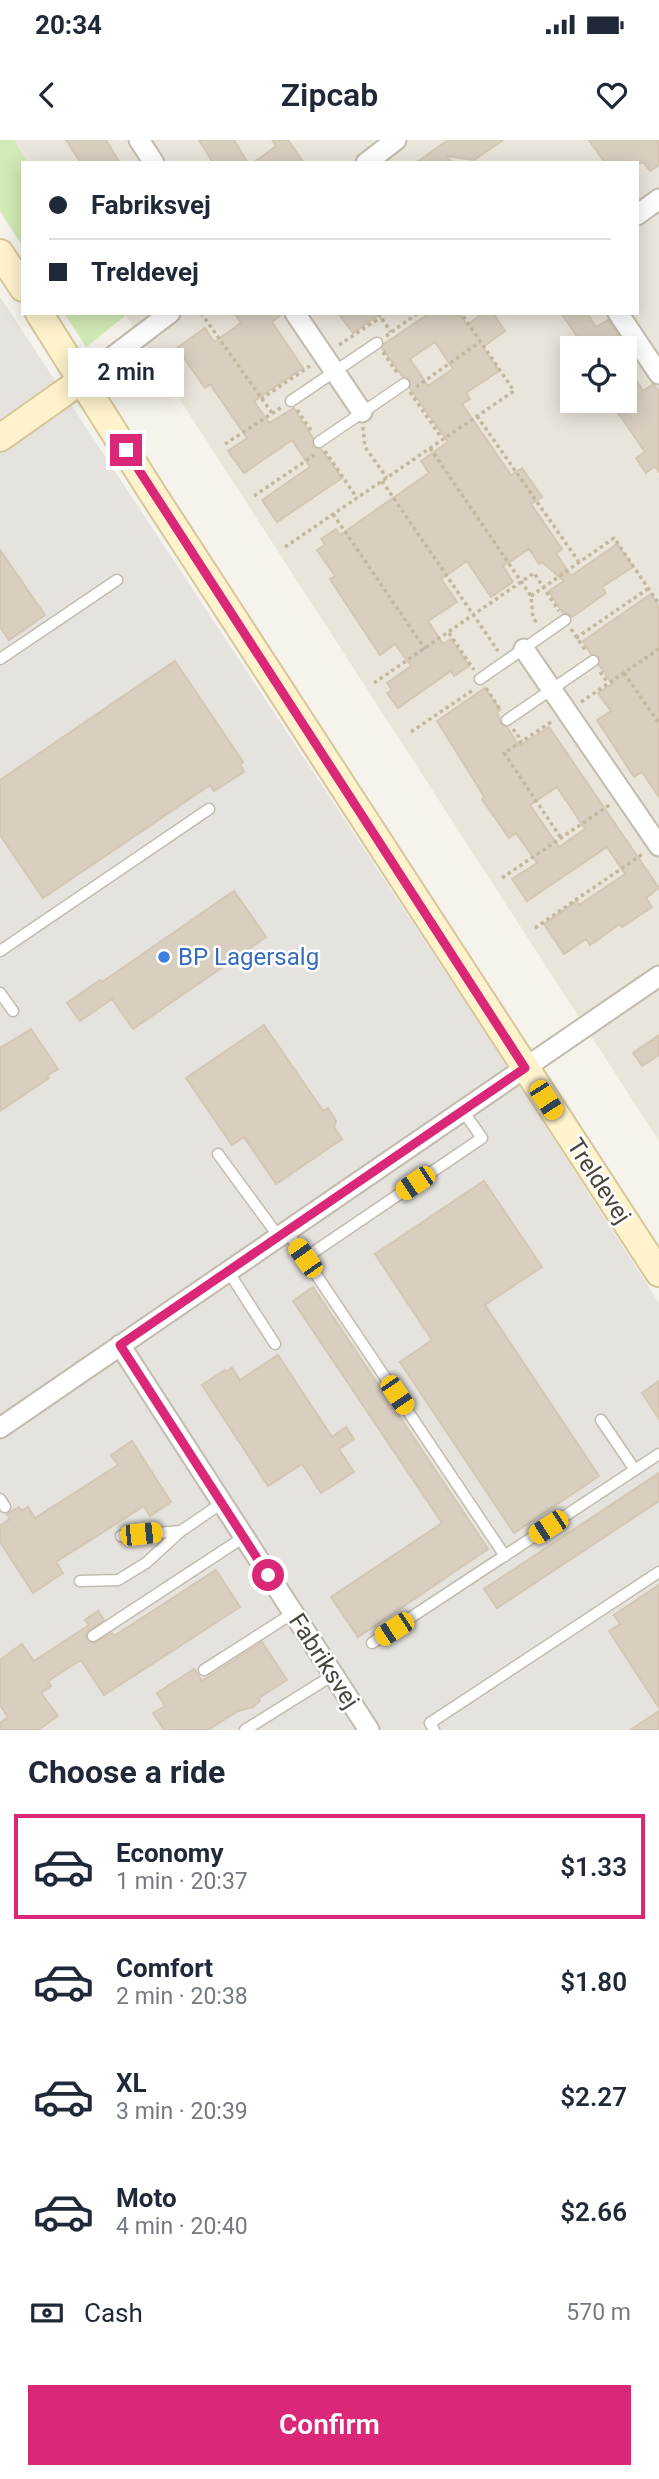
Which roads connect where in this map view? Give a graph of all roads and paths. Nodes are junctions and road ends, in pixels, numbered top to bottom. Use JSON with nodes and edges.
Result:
{"nodes":[{"id":1,"x":139,"y":140,"type":"edge"},
{"id":2,"x":396,"y":140,"type":"edge"},
{"id":3,"x":153,"y":161,"type":"edge"},
{"id":4,"x":369,"y":161,"type":"edge"},
{"id":5,"x":659,"y":199,"type":"edge"},
{"id":6,"x":639,"y":214,"type":"edge"},
{"id":7,"x":0,"y":253,"type":"edge"},
{"id":8,"x":21,"y":285,"type":"edge"},
{"id":9,"x":40,"y":315,"type":"edge"},
{"id":10,"x":167,"y":315,"type":"edge"},
{"id":11,"x":202,"y":315,"type":"edge"},
{"id":12,"x":296,"y":315,"type":"edge"},
{"id":13,"x":380,"y":315,"type":"edge"},
{"id":14,"x":415,"y":315,"type":"edge"},
{"id":15,"x":462,"y":315,"type":"edge"},
{"id":16,"x":619,"y":315,"type":"edge"},
{"id":17,"x":391,"y":332,"type":"junction"},
{"id":18,"x":481,"y":342,"type":"junction"},
{"id":19,"x":377,"y":343,"type":"joint"},
{"id":20,"x":335,"y":371,"type":"junction"},
{"id":21,"x":659,"y":374,"type":"edge"},
{"id":22,"x":82,"y":380,"type":"junction"},
{"id":23,"x":407,"y":388,"type":"joint"},
{"id":24,"x":291,"y":401,"type":"joint"},
{"id":25,"x":362,"y":412,"type":"junction"},
{"id":26,"x":272,"y":413,"type":"junction"},
{"id":27,"x":477,"y":416,"type":"junction"},
{"id":28,"x":0,"y":438,"type":"edge"},
{"id":29,"x":225,"y":444,"type":"dead end"},
{"id":30,"x":321,"y":445,"type":"joint"},
{"id":31,"x":430,"y":448,"type":"junction"},
{"id":32,"x":385,"y":479,"type":"junction"},
{"id":33,"x":254,"y":496,"type":"dead end"},
{"id":34,"x":333,"y":514,"type":"junction"},
{"id":35,"x":285,"y":547,"type":"dead end"},
{"id":36,"x":579,"y":562,"type":"junction"},
{"id":37,"x":534,"y":573,"type":"dead end"},
{"id":38,"x":117,"y":580,"type":"dead end"},
{"id":39,"x":522,"y":582,"type":"junction"},
{"id":40,"x":649,"y":588,"type":"junction"},
{"id":41,"x":531,"y":596,"type":"junction"},
{"id":42,"x":659,"y":604,"type":"edge"},
{"id":43,"x":474,"y":615,"type":"junction"},
{"id":44,"x":565,"y":620,"type":"dead end"},
{"id":45,"x":545,"y":635,"type":"junction"},
{"id":46,"x":576,"y":638,"type":"dead end"},
{"id":47,"x":425,"y":649,"type":"junction"},
{"id":48,"x":524,"y":649,"type":"junction"},
{"id":49,"x":659,"y":649,"type":"edge"},
{"id":50,"x":0,"y":659,"type":"edge"},
{"id":51,"x":505,"y":661,"type":"junction"},
{"id":52,"x":593,"y":661,"type":"dead end"},
{"id":53,"x":624,"y":673,"type":"junction"},
{"id":54,"x":481,"y":681,"type":"joint"},
{"id":55,"x":374,"y":683,"type":"dead end"},
{"id":56,"x":552,"y":689,"type":"junction"},
{"id":57,"x":567,"y":711,"type":"junction"},
{"id":58,"x":508,"y":720,"type":"dead end"},
{"id":59,"x":659,"y":723,"type":"edge"},
{"id":60,"x":411,"y":732,"type":"dead end"},
{"id":61,"x":624,"y":795,"type":"junction"},
{"id":62,"x":209,"y":809,"type":"dead end"},
{"id":63,"x":561,"y":838,"type":"junction"},
{"id":64,"x":658,"y":844,"type":"edge"},
{"id":65,"x":502,"y":877,"type":"dead end"},
{"id":66,"x":535,"y":928,"type":"dead end"},
{"id":67,"x":0,"y":951,"type":"edge"},
{"id":68,"x":659,"y":976,"type":"edge"},
{"id":69,"x":0,"y":993,"type":"edge"},
{"id":70,"x":13,"y":1011,"type":"dead end"},
{"id":71,"x":525,"y":1068,"type":"junction"},
{"id":72,"x":463,"y":1111,"type":"junction"},
{"id":73,"x":218,"y":1154,"type":"dead end"},
{"id":74,"x":283,"y":1234,"type":"junction"},
{"id":75,"x":305,"y":1258,"type":"junction"},
{"id":76,"x":228,"y":1271,"type":"junction"},
{"id":77,"x":659,"y":1273,"type":"edge"},
{"id":78,"x":275,"y":1344,"type":"dead end"},
{"id":79,"x":120,"y":1345,"type":"junction"},
{"id":80,"x":601,"y":1420,"type":"dead end"},
{"id":81,"x":0,"y":1429,"type":"edge"},
{"id":82,"x":659,"y":1454,"type":"edge"},
{"id":83,"x":635,"y":1471,"type":"junction"},
{"id":84,"x":222,"y":1503,"type":"junction"},
{"id":85,"x":180,"y":1531,"type":"junction"},
{"id":86,"x":121,"y":1536,"type":"dead end"},
{"id":87,"x":244,"y":1537,"type":"junction"},
{"id":88,"x":505,"y":1556,"type":"junction"},
{"id":89,"x":659,"y":1572,"type":"edge"},
{"id":90,"x":80,"y":1581,"type":"dead end"},
{"id":91,"x":293,"y":1613,"type":"junction"},
{"id":92,"x":93,"y":1636,"type":"dead end"},
{"id":93,"x":372,"y":1643,"type":"dead end"},
{"id":94,"x":204,"y":1670,"type":"dead end"},
{"id":95,"x":333,"y":1675,"type":"junction"},
{"id":96,"x":245,"y":1730,"type":"edge"},
{"id":97,"x":369,"y":1730,"type":"edge"},
{"id":98,"x":434,"y":1730,"type":"edge"}],
"edges":[{"from":1,"to":3,"type":"street"},
{"from":2,"to":4,"type":"street"},
{"from":5,"to":6,"type":"street"},
{"from":7,"to":8,"type":"street"},
{"from":9,"to":22,"type":"street","name":"Treldevej"},
{"from":10,"to":22,"type":"street"},
{"from":11,"to":26,"type":"path"},
{"from":12,"to":20,"type":"street"},
{"from":13,"to":17,"type":"path"},
{"from":14,"to":17,"type":"path"},
{"from":15,"to":18,"type":"path"},
{"from":16,"to":21,"type":"street"},
{"from":17,"to":19,"type":"path"},
{"from":18,"to":23,"type":"path"},
{"from":18,"to":27,"type":"path"},
{"from":19,"to":20,"type":"lane"},
{"from":20,"to":24,"type":"lane"},
{"from":20,"to":25,"type":"street"},
{"from":22,"to":28,"type":"street"},
{"from":22,"to":71,"type":"street","name":"Treldevej"},
{"from":23,"to":25,"type":"lane"},
{"from":24,"to":26,"type":"path"},
{"from":25,"to":30,"type":"lane"},
{"from":25,"to":32,"type":"path"},
{"from":26,"to":29,"type":"path"},
{"from":27,"to":31,"type":"path"},
{"from":27,"to":36,"type":"path"},
{"from":30,"to":33,"type":"path"},
{"from":31,"to":32,"type":"path"},
{"from":31,"to":39,"type":"path"},
{"from":32,"to":34,"type":"path"},
{"from":32,"to":43,"type":"path"},
{"from":34,"to":35,"type":"path"},
{"from":34,"to":47,"type":"path"},
{"from":36,"to":40,"type":"path"},
{"from":36,"to":41,"type":"path"},
{"from":37,"to":39,"type":"path"},
{"from":38,"to":50,"type":"lane"},
{"from":39,"to":41,"type":"path"},
{"from":39,"to":43,"type":"path"},
{"from":40,"to":42,"type":"path"},
{"from":40,"to":46,"type":"path"},
{"from":41,"to":45,"type":"path"},
{"from":43,"to":47,"type":"path"},
{"from":43,"to":51,"type":"path"},
{"from":44,"to":45,"type":"lane"},
{"from":45,"to":48,"type":"lane"},
{"from":47,"to":55,"type":"path"},
{"from":48,"to":51,"type":"lane"},
{"from":48,"to":56,"type":"street"},
{"from":49,"to":53,"type":"path"},
{"from":51,"to":54,"type":"lane"},
{"from":52,"to":56,"type":"lane"},
{"from":53,"to":57,"type":"path"},
{"from":53,"to":59,"type":"path"},
{"from":54,"to":60,"type":"path"},
{"from":56,"to":57,"type":"street"},
{"from":56,"to":58,"type":"lane"},
{"from":57,"to":61,"type":"street"},
{"from":57,"to":63,"type":"path"},
{"from":61,"to":63,"type":"path"},
{"from":61,"to":64,"type":"street"},
{"from":62,"to":67,"type":"lane"},
{"from":63,"to":65,"type":"path"},
{"from":64,"to":66,"type":"path"},
{"from":68,"to":71,"type":"street"},
{"from":69,"to":70,"type":"lane"},
{"from":71,"to":72,"type":"street"},
{"from":71,"to":77,"type":"street","name":"Treldevej"},
{"from":72,"to":74,"type":"street"},
{"from":72,"to":75,"type":"lane"},
{"from":73,"to":74,"type":"lane"},
{"from":74,"to":75,"type":"lane"},
{"from":74,"to":76,"type":"street"},
{"from":75,"to":88,"type":"lane"},
{"from":76,"to":78,"type":"lane"},
{"from":76,"to":79,"type":"street"},
{"from":79,"to":81,"type":"street"},
{"from":79,"to":84,"type":"street","name":"Fabriksvej"},
{"from":80,"to":83,"type":"lane"},
{"from":82,"to":83,"type":"lane"},
{"from":83,"to":88,"type":"lane"},
{"from":84,"to":85,"type":"lane"},
{"from":84,"to":87,"type":"street","name":"Fabriksvej"},
{"from":85,"to":86,"type":"lane"},
{"from":85,"to":90,"type":"lane"},
{"from":87,"to":91,"type":"street","name":"Fabriksvej"},
{"from":87,"to":92,"type":"lane"},
{"from":88,"to":93,"type":"lane"},
{"from":89,"to":98,"type":"lane"},
{"from":91,"to":94,"type":"lane"},
{"from":91,"to":95,"type":"street","name":"Fabriksvej"},
{"from":95,"to":96,"type":"lane"},
{"from":95,"to":97,"type":"street","name":"Fabriksvej"}]}
